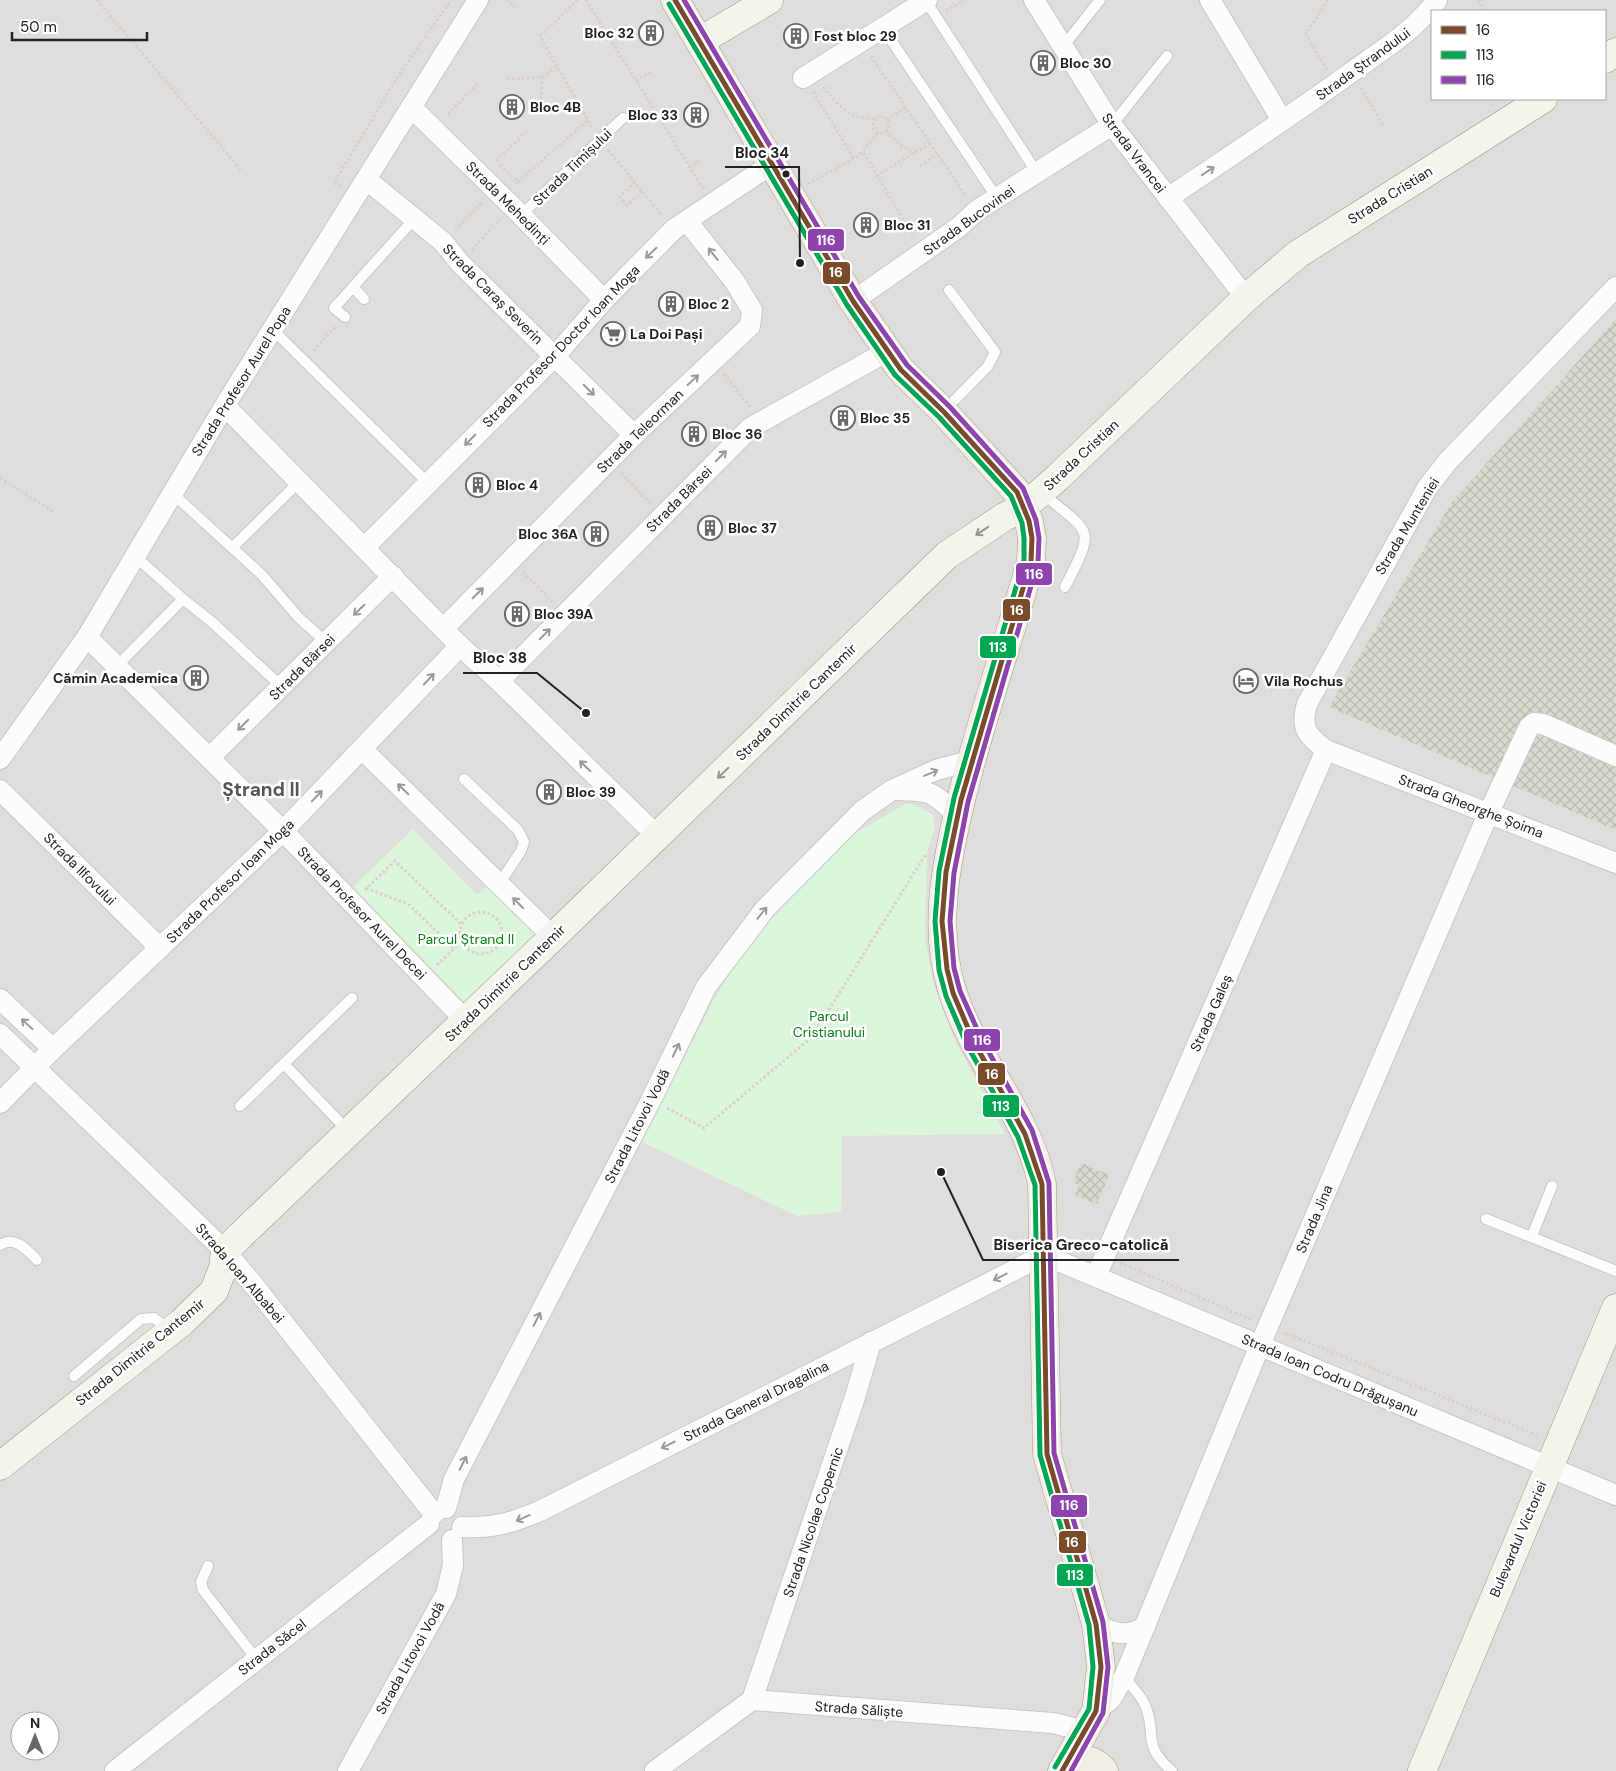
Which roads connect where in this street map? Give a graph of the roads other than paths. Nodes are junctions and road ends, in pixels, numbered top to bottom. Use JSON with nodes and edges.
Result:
{"nodes":[{"id":1,"x":478,"y":0,"type":"edge"},
{"id":2,"x":675,"y":0,"type":"edge"},
{"id":3,"x":769,"y":0,"type":"edge"},
{"id":4,"x":926,"y":0,"type":"edge"},
{"id":5,"x":1034,"y":0,"type":"edge"},
{"id":6,"x":1100,"y":0,"type":"edge"},
{"id":7,"x":1210,"y":0,"type":"edge"},
{"id":8,"x":1437,"y":0,"type":"edge"},
{"id":9,"x":883,"y":28,"type":"junction"},
{"id":10,"x":700,"y":41,"type":"junction"},
{"id":11,"x":1062,"y":48,"type":"junction"},
{"id":12,"x":1167,"y":56,"type":"dead end"},
{"id":13,"x":811,"y":80,"type":"road end"},
{"id":14,"x":1541,"y":100,"type":"edge"},
{"id":15,"x":410,"y":108,"type":"junction"},
{"id":16,"x":623,"y":118,"type":"dead end"},
{"id":17,"x":1282,"y":120,"type":"junction"},
{"id":18,"x":1112,"y":125,"type":"junction"},
{"id":19,"x":772,"y":164,"type":"junction"},
{"id":20,"x":1037,"y":173,"type":"junction"},
{"id":21,"x":367,"y":180,"type":"junction"},
{"id":22,"x":997,"y":198,"type":"junction"},
{"id":23,"x":1168,"y":198,"type":"junction"},
{"id":24,"x":516,"y":211,"type":"junction"},
{"id":25,"x":415,"y":218,"type":"junction"},
{"id":26,"x":681,"y":225,"type":"junction"},
{"id":27,"x":353,"y":287,"type":"junction"},
{"id":28,"x":1616,"y":287,"type":"edge"},
{"id":29,"x":949,"y":290,"type":"dead end"},
{"id":30,"x":1246,"y":298,"type":"junction"},
{"id":31,"x":364,"y":299,"type":"dead end"},
{"id":32,"x":604,"y":300,"type":"junction"},
{"id":33,"x":853,"y":301,"type":"junction"},
{"id":34,"x":345,"y":317,"type":"dead end"},
{"id":35,"x":273,"y":330,"type":"junction"},
{"id":36,"x":886,"y":352,"type":"junction"},
{"id":37,"x":555,"y":356,"type":"junction"},
{"id":38,"x":225,"y":406,"type":"junction"},
{"id":39,"x":944,"y":412,"type":"junction"},
{"id":40,"x":634,"y":435,"type":"junction"},
{"id":41,"x":300,"y":481,"type":"junction"},
{"id":42,"x":427,"y":482,"type":"junction"},
{"id":43,"x":172,"y":493,"type":"junction"},
{"id":44,"x":1033,"y":500,"type":"junction"},
{"id":45,"x":233,"y":547,"type":"junction"},
{"id":46,"x":365,"y":547,"type":"junction"},
{"id":47,"x":135,"y":556,"type":"junction"},
{"id":48,"x":393,"y":576,"type":"junction"},
{"id":49,"x":1065,"y":587,"type":"dead end"},
{"id":50,"x":183,"y":599,"type":"junction"},
{"id":51,"x":444,"y":628,"type":"junction"},
{"id":52,"x":87,"y":637,"type":"junction"},
{"id":53,"x":326,"y":642,"type":"junction"},
{"id":54,"x":460,"y":646,"type":"junction"},
{"id":55,"x":118,"y":666,"type":"junction"},
{"id":56,"x":499,"y":681,"type":"junction"},
{"id":57,"x":282,"y":687,"type":"junction"},
{"id":58,"x":362,"y":749,"type":"junction"},
{"id":59,"x":1326,"y":750,"type":"junction"},
{"id":60,"x":1616,"y":756,"type":"edge"},
{"id":61,"x":210,"y":758,"type":"junction"},
{"id":62,"x":0,"y":759,"type":"edge"},
{"id":63,"x":970,"y":761,"type":"junction"},
{"id":64,"x":464,"y":779,"type":"dead end"},
{"id":65,"x":0,"y":790,"type":"edge"},
{"id":66,"x":892,"y":790,"type":"junction"},
{"id":67,"x":1489,"y":812,"type":"junction"},
{"id":68,"x":957,"y":815,"type":"junction"},
{"id":69,"x":282,"y":831,"type":"junction"},
{"id":70,"x":657,"y":836,"type":"junction"},
{"id":71,"x":1616,"y":863,"type":"edge"},
{"id":72,"x":500,"y":884,"type":"junction"},
{"id":73,"x":553,"y":937,"type":"junction"},
{"id":74,"x":160,"y":948,"type":"junction"},
{"id":75,"x":352,"y":998,"type":"dead end"},
{"id":76,"x":0,"y":999,"type":"edge"},
{"id":77,"x":466,"y":1021,"type":"junction"},
{"id":78,"x":0,"y":1034,"type":"edge"},
{"id":79,"x":53,"y":1049,"type":"junction"},
{"id":80,"x":284,"y":1064,"type":"junction"},
{"id":81,"x":36,"y":1067,"type":"junction"},
{"id":82,"x":0,"y":1103,"type":"edge"},
{"id":83,"x":240,"y":1106,"type":"dead end"},
{"id":84,"x":350,"y":1132,"type":"junction"},
{"id":85,"x":1552,"y":1186,"type":"dead end"},
{"id":86,"x":1486,"y":1218,"type":"dead end"},
{"id":87,"x":1532,"y":1236,"type":"junction"},
{"id":88,"x":1044,"y":1242,"type":"junction"},
{"id":89,"x":0,"y":1245,"type":"edge"},
{"id":90,"x":225,"y":1251,"type":"junction"},
{"id":91,"x":37,"y":1260,"type":"dead end"},
{"id":92,"x":1616,"y":1271,"type":"edge"},
{"id":93,"x":1096,"y":1276,"type":"junction"},
{"id":94,"x":1616,"y":1308,"type":"edge"},
{"id":95,"x":170,"y":1331,"type":"junction"},
{"id":96,"x":870,"y":1342,"type":"junction"},
{"id":97,"x":1260,"y":1345,"type":"junction"},
{"id":98,"x":74,"y":1376,"type":"dead end"},
{"id":99,"x":0,"y":1466,"type":"edge"},
{"id":100,"x":1549,"y":1467,"type":"junction"},
{"id":101,"x":1616,"y":1495,"type":"edge"},
{"id":102,"x":436,"y":1515,"type":"junction"},
{"id":103,"x":457,"y":1534,"type":"junction"},
{"id":104,"x":208,"y":1566,"type":"dead end"},
{"id":105,"x":1096,"y":1624,"type":"junction"},
{"id":106,"x":1145,"y":1628,"type":"junction"},
{"id":107,"x":257,"y":1660,"type":"junction"},
{"id":108,"x":1124,"y":1678,"type":"junction"},
{"id":109,"x":752,"y":1700,"type":"junction"},
{"id":110,"x":1091,"y":1722,"type":"junction"},
{"id":111,"x":1102,"y":1768,"type":"edge"},
{"id":112,"x":1063,"y":1770,"type":"edge"},
{"id":113,"x":115,"y":1771,"type":"edge"},
{"id":114,"x":348,"y":1771,"type":"edge"},
{"id":115,"x":655,"y":1771,"type":"edge"},
{"id":116,"x":1172,"y":1771,"type":"edge"},
{"id":117,"x":1422,"y":1771,"type":"edge"}],
"edges":[{"from":1,"to":15,"type":"street","name":"Strada Profesor Aurel Popa"},
{"from":2,"to":10,"type":"main road"},
{"from":3,"to":10,"type":"street"},
{"from":4,"to":9,"type":"street"},
{"from":4,"to":20,"type":"lane"},
{"from":5,"to":11,"type":"street","name":"Strada Vrancei"},
{"from":6,"to":11,"type":"lane"},
{"from":7,"to":17,"type":"street"},
{"from":8,"to":17,"type":"street","name":"Strada Ștrandului"},
{"from":9,"to":13,"type":"street"},
{"from":9,"to":22,"type":"lane"},
{"from":10,"to":19,"type":"main road"},
{"from":11,"to":18,"type":"street","name":"Strada Vrancei"},
{"from":12,"to":18,"type":"lane"},
{"from":14,"to":30,"type":"street","name":"Strada Cristian"},
{"from":15,"to":21,"type":"street","name":"Strada Profesor Aurel Popa"},
{"from":15,"to":24,"type":"street","name":"Strada Mehedinți"},
{"from":16,"to":24,"type":"lane","name":"Strada Timișului"},
{"from":23,"to":17,"type":"street","name":"Strada Ștrandului","one_way":true},
{"from":18,"to":20,"type":"street","name":"Strada Bucovinei"},
{"from":18,"to":23,"type":"street","name":"Strada Vrancei"},
{"from":19,"to":26,"type":"street","name":"Strada Profesor Doctor Ioan Moga"},
{"from":19,"to":33,"type":"main road"},
{"from":20,"to":22,"type":"street","name":"Strada Bucovinei"},
{"from":21,"to":25,"type":"street","name":"Strada Caraș Severin"},
{"from":21,"to":35,"type":"street","name":"Strada Profesor Aurel Popa"},
{"from":22,"to":33,"type":"street","name":"Strada Bucovinei"},
{"from":23,"to":30,"type":"street","name":"Strada Vrancei"},
{"from":24,"to":32,"type":"street","name":"Strada Mehedinți"},
{"from":25,"to":27,"type":"lane"},
{"from":25,"to":37,"type":"street","name":"Strada Caraș Severin"},
{"from":26,"to":32,"type":"street","name":"Strada Profesor Doctor Ioan Moga","one_way":true},
{"from":40,"to":26,"type":"street","name":"Strada Teleorman","one_way":true},
{"from":27,"to":31,"type":"lane"},
{"from":27,"to":34,"type":"lane"},
{"from":28,"to":59,"type":"street","name":"Strada Munteniei"},
{"from":29,"to":39,"type":"lane"},
{"from":30,"to":44,"type":"street","name":"Strada Cristian"},
{"from":32,"to":37,"type":"street","name":"Strada Profesor Doctor Ioan Moga"},
{"from":33,"to":36,"type":"main road"},
{"from":35,"to":38,"type":"street","name":"Strada Profesor Aurel Popa"},
{"from":35,"to":42,"type":"lane"},
{"from":36,"to":39,"type":"main road"},
{"from":56,"to":36,"type":"street","name":"Strada Bârsei","one_way":true},
{"from":37,"to":40,"type":"street","name":"Strada Caraș Severin","one_way":true},
{"from":37,"to":42,"type":"street","name":"Strada Profesor Doctor Ioan Moga","one_way":true},
{"from":38,"to":41,"type":"street"},
{"from":38,"to":43,"type":"street","name":"Strada Profesor Aurel Popa"},
{"from":39,"to":44,"type":"main road"},
{"from":51,"to":40,"type":"street","name":"Strada Teleorman","one_way":true},
{"from":41,"to":45,"type":"lane"},
{"from":41,"to":46,"type":"street"},
{"from":42,"to":46,"type":"street","name":"Strada Profesor Doctor Ioan Moga"},
{"from":43,"to":45,"type":"lane"},
{"from":43,"to":47,"type":"street","name":"Strada Profesor Aurel Popa"},
{"from":44,"to":49,"type":"lane"},
{"from":44,"to":63,"type":"main road"},
{"from":44,"to":70,"type":"street","name":"Strada Dimitrie Cantemir","one_way":true},
{"from":45,"to":53,"type":"lane"},
{"from":46,"to":48,"type":"street"},
{"from":47,"to":50,"type":"lane"},
{"from":47,"to":52,"type":"street","name":"Strada Profesor Aurel Popa"},
{"from":48,"to":51,"type":"street"},
{"from":48,"to":53,"type":"street","name":"Strada Bârsei","one_way":true},
{"from":50,"to":55,"type":"lane"},
{"from":50,"to":57,"type":"lane"},
{"from":51,"to":54,"type":"street"},
{"from":52,"to":55,"type":"street","name":"Strada Profesor Aurel Decei"},
{"from":52,"to":62,"type":"street","name":"Strada Profesor Aurel Popa"},
{"from":53,"to":57,"type":"street","name":"Strada Bârsei"},
{"from":54,"to":56,"type":"street"},
{"from":58,"to":54,"type":"street","name":"Strada Profesor Ioan Moga","one_way":true},
{"from":55,"to":61,"type":"street","name":"Strada Profesor Aurel Decei"},
{"from":70,"to":56,"type":"street","one_way":true},
{"from":57,"to":61,"type":"street","name":"Strada Bârsei","one_way":true},
{"from":69,"to":58,"type":"street","name":"Strada Profesor Ioan Moga","one_way":true},
{"from":72,"to":58,"type":"street","one_way":true},
{"from":59,"to":67,"type":"street","name":"Strada Gheorghe Șoima"},
{"from":59,"to":93,"type":"street","name":"Strada Galeș"},
{"from":60,"to":67,"type":"street","name":"Strada Jina"},
{"from":61,"to":69,"type":"street","name":"Strada Profesor Aurel Decei"},
{"from":66,"to":63,"type":"street","name":"Strada Litovoi Vodă","one_way":true},
{"from":63,"to":68,"type":"main road"},
{"from":64,"to":72,"type":"lane"},
{"from":65,"to":74,"type":"street","name":"Strada Ilfovului"},
{"from":66,"to":68,"type":"street"},
{"from":102,"to":66,"type":"street","name":"Strada Litovoi Vodă","one_way":true},
{"from":67,"to":71,"type":"street","name":"Strada Gheorghe Șoima"},
{"from":67,"to":97,"type":"street","name":"Strada Jina"},
{"from":68,"to":88,"type":"main road"},
{"from":69,"to":74,"type":"street","name":"Strada Profesor Ioan Moga"},
{"from":69,"to":77,"type":"street","name":"Strada Profesor Aurel Decei"},
{"from":70,"to":73,"type":"street","name":"Strada Dimitrie Cantemir"},
{"from":73,"to":72,"type":"street","one_way":true},
{"from":73,"to":77,"type":"street","name":"Strada Dimitrie Cantemir"},
{"from":74,"to":79,"type":"street","name":"Strada Profesor Ioan Moga"},
{"from":75,"to":80,"type":"lane"},
{"from":79,"to":76,"type":"street","one_way":true},
{"from":77,"to":84,"type":"street","name":"Strada Dimitrie Cantemir"},
{"from":78,"to":81,"type":"street","name":"Strada Ioan Albabei"},
{"from":79,"to":81,"type":"street","name":"Strada Profesor Ioan Moga"},
{"from":80,"to":83,"type":"lane"},
{"from":80,"to":84,"type":"lane"},
{"from":81,"to":82,"type":"street","name":"Strada Profesor Ioan Moga"},
{"from":81,"to":90,"type":"street","name":"Strada Ioan Albabei"},
{"from":84,"to":90,"type":"street","name":"Strada Dimitrie Cantemir"},
{"from":85,"to":87,"type":"lane"},
{"from":86,"to":87,"type":"lane"},
{"from":87,"to":92,"type":"lane"},
{"from":88,"to":93,"type":"street","name":"Strada Ioan Codru Drăgușanu"},
{"from":88,"to":96,"type":"street","name":"Strada General Dragalina","one_way":true},
{"from":88,"to":105,"type":"main road"},
{"from":89,"to":91,"type":"lane"},
{"from":90,"to":95,"type":"street","name":"Strada Dimitrie Cantemir"},
{"from":90,"to":102,"type":"street","name":"Strada Ioan Albabei"},
{"from":93,"to":97,"type":"street","name":"Strada Ioan Codru Drăgușanu"},
{"from":94,"to":100,"type":"street","name":"Bulevardul Victoriei"},
{"from":95,"to":98,"type":"lane"},
{"from":95,"to":99,"type":"street","name":"Strada Dimitrie Cantemir"},
{"from":96,"to":103,"type":"street","name":"Strada General Dragalina","one_way":true},
{"from":96,"to":109,"type":"street","name":"Strada Nicolae Copernic"},
{"from":97,"to":100,"type":"street","name":"Strada Ioan Codru Drăgușanu"},
{"from":97,"to":106,"type":"street","name":"Strada Jina"},
{"from":100,"to":101,"type":"street","name":"Strada Ioan Codru Drăgușanu"},
{"from":100,"to":117,"type":"street","name":"Bulevardul Victoriei"},
{"from":102,"to":103,"type":"street"},
{"from":102,"to":103,"type":"street"},
{"from":102,"to":107,"type":"street","name":"Strada Săcel"},
{"from":103,"to":114,"type":"street","name":"Strada Litovoi Vodă"},
{"from":104,"to":107,"type":"lane"},
{"from":105,"to":106,"type":"street"},
{"from":105,"to":110,"type":"main road"},
{"from":106,"to":108,"type":"street","name":"Strada Jina"},
{"from":107,"to":113,"type":"street","name":"Strada Săcel"},
{"from":108,"to":110,"type":"street","name":"Strada Jina"},
{"from":108,"to":116,"type":"lane"},
{"from":109,"to":110,"type":"street","name":"Strada Săliște"},
{"from":109,"to":115,"type":"street"},
{"from":110,"to":111,"type":"main road"},
{"from":110,"to":112,"type":"main road"},
{"from":111,"to":112,"type":"main road"}]}
